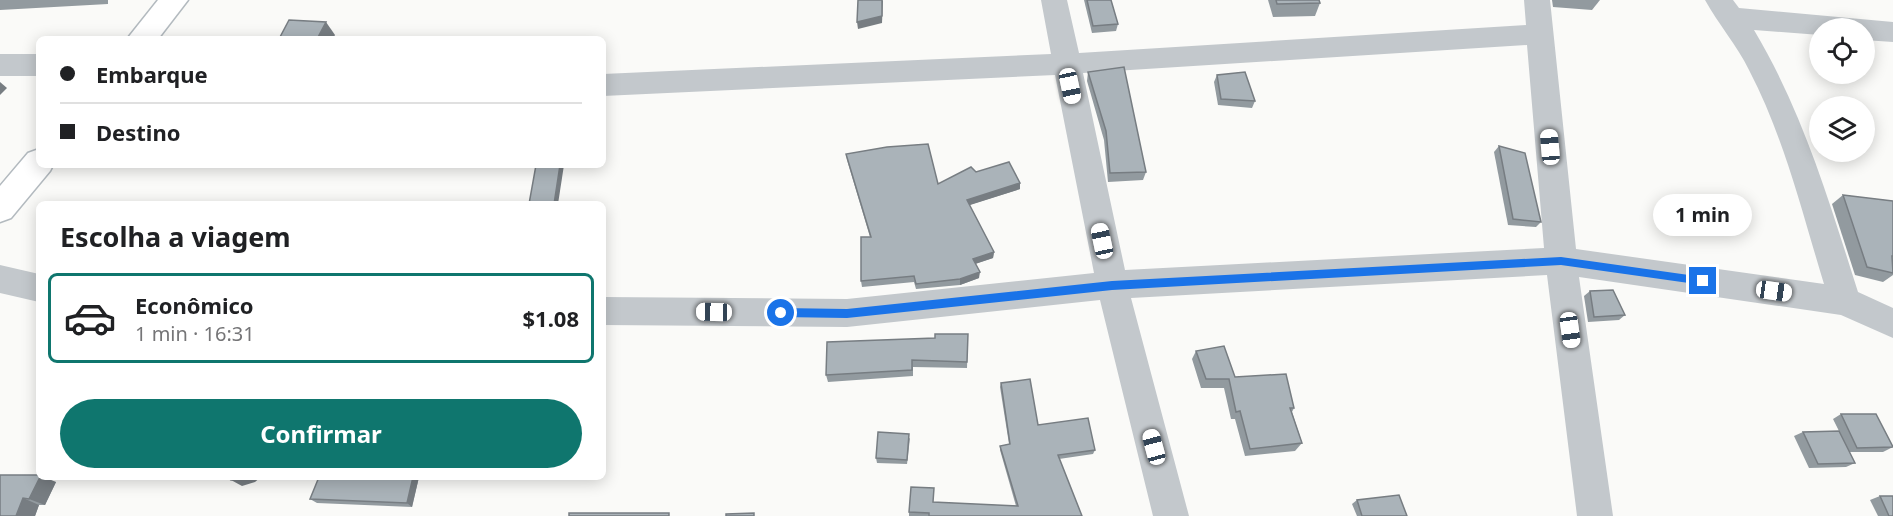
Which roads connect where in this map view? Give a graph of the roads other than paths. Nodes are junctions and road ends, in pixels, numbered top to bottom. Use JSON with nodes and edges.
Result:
{"nodes":[{"id":1,"x":174,"y":0,"type":"edge"},
{"id":2,"x":1054,"y":0,"type":"edge"},
{"id":3,"x":1537,"y":0,"type":"edge"},
{"id":4,"x":1725,"y":9,"type":"edge"},
{"id":5,"x":1809,"y":22,"type":"edge"},
{"id":6,"x":1875,"y":31,"type":"edge"},
{"id":7,"x":1893,"y":32,"type":"edge"},
{"id":8,"x":1540,"y":34,"type":"junction"},
{"id":9,"x":144,"y":36,"type":"edge"},
{"id":10,"x":1065,"y":64,"type":"junction"},
{"id":11,"x":0,"y":65,"type":"edge"},
{"id":12,"x":36,"y":65,"type":"edge"},
{"id":13,"x":606,"y":85,"type":"edge"},
{"id":14,"x":36,"y":166,"type":"edge"},
{"id":15,"x":0,"y":208,"type":"edge"},
{"id":16,"x":1561,"y":261,"type":"junction"},
{"id":17,"x":0,"y":279,"type":"edge"},
{"id":18,"x":1112,"y":285,"type":"junction"},
{"id":19,"x":36,"y":287,"type":"edge"},
{"id":20,"x":1845,"y":301,"type":"junction"},
{"id":21,"x":606,"y":311,"type":"edge"},
{"id":22,"x":1893,"y":323,"type":"edge"},
{"id":23,"x":1172,"y":516,"type":"edge"},
{"id":24,"x":1595,"y":516,"type":"edge"}],
"edges":[{"from":1,"to":9,"type":"street"},
{"from":2,"to":10,"type":"street"},
{"from":3,"to":8,"type":"street"},
{"from":4,"to":5,"type":"street"},
{"from":4,"to":20,"type":"street"},
{"from":6,"to":7,"type":"street"},
{"from":8,"to":10,"type":"street"},
{"from":8,"to":16,"type":"street"},
{"from":10,"to":13,"type":"street"},
{"from":10,"to":18,"type":"street"},
{"from":11,"to":12,"type":"street"},
{"from":14,"to":15,"type":"street"},
{"from":16,"to":18,"type":"street"},
{"from":16,"to":20,"type":"street"},
{"from":16,"to":24,"type":"street"},
{"from":17,"to":19,"type":"street"},
{"from":18,"to":21,"type":"street"},
{"from":18,"to":23,"type":"street"},
{"from":20,"to":22,"type":"street"}]}
